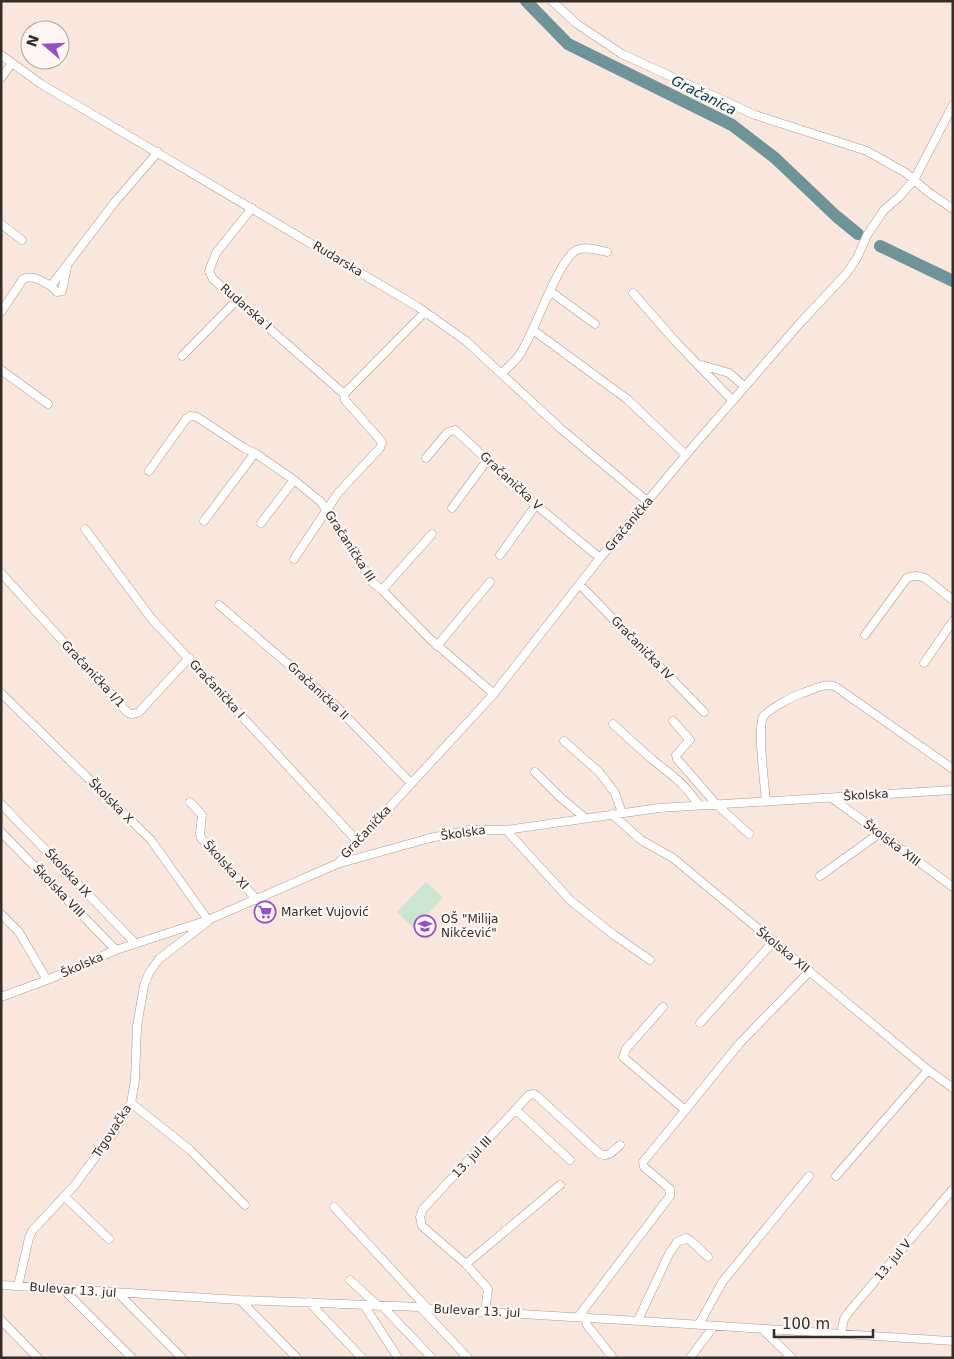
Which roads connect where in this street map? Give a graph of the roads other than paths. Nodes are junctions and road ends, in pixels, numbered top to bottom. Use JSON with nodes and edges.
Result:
{"nodes":[{"id":1,"x":552,"y":1,"type":"edge"},
{"id":2,"x":1,"y":55,"type":"edge"},
{"id":3,"x":12,"y":63,"type":"junction"},
{"id":4,"x":1,"y":78,"type":"edge"},
{"id":5,"x":953,"y":105,"type":"edge"},
{"id":6,"x":158,"y":152,"type":"junction"},
{"id":7,"x":914,"y":180,"type":"junction"},
{"id":8,"x":252,"y":208,"type":"junction"},
{"id":9,"x":953,"y":209,"type":"edge"},
{"id":10,"x":1,"y":224,"type":"edge"},
{"id":11,"x":22,"y":240,"type":"dead end"},
{"id":12,"x":607,"y":252,"type":"dead end"},
{"id":13,"x":67,"y":267,"type":"junction"},
{"id":14,"x":51,"y":286,"type":"junction"},
{"id":15,"x":550,"y":291,"type":"junction"},
{"id":16,"x":633,"y":293,"type":"dead end"},
{"id":17,"x":238,"y":299,"type":"junction"},
{"id":18,"x":1,"y":312,"type":"edge"},
{"id":19,"x":425,"y":312,"type":"junction"},
{"id":20,"x":595,"y":324,"type":"dead end"},
{"id":21,"x":533,"y":330,"type":"junction"},
{"id":22,"x":182,"y":356,"type":"dead end"},
{"id":23,"x":697,"y":364,"type":"junction"},
{"id":24,"x":1,"y":370,"type":"edge"},
{"id":25,"x":502,"y":373,"type":"junction"},
{"id":26,"x":744,"y":386,"type":"junction"},
{"id":27,"x":344,"y":394,"type":"junction"},
{"id":28,"x":732,"y":400,"type":"junction"},
{"id":29,"x":48,"y":404,"type":"dead end"},
{"id":30,"x":255,"y":453,"type":"junction"},
{"id":31,"x":686,"y":455,"type":"junction"},
{"id":32,"x":426,"y":458,"type":"dead end"},
{"id":33,"x":488,"y":459,"type":"junction"},
{"id":34,"x":149,"y":471,"type":"dead end"},
{"id":35,"x":294,"y":480,"type":"junction"},
{"id":36,"x":647,"y":501,"type":"junction"},
{"id":37,"x":536,"y":505,"type":"junction"},
{"id":38,"x":452,"y":508,"type":"dead end"},
{"id":39,"x":327,"y":511,"type":"junction"},
{"id":40,"x":204,"y":521,"type":"dead end"},
{"id":41,"x":261,"y":523,"type":"dead end"},
{"id":42,"x":85,"y":529,"type":"dead end"},
{"id":43,"x":432,"y":534,"type":"dead end"},
{"id":44,"x":500,"y":555,"type":"dead end"},
{"id":45,"x":294,"y":558,"type":"dead end"},
{"id":46,"x":600,"y":558,"type":"junction"},
{"id":47,"x":1,"y":573,"type":"edge"},
{"id":48,"x":490,"y":582,"type":"dead end"},
{"id":49,"x":580,"y":585,"type":"junction"},
{"id":50,"x":382,"y":590,"type":"junction"},
{"id":51,"x":953,"y":600,"type":"edge"},
{"id":52,"x":219,"y":605,"type":"dead end"},
{"id":53,"x":953,"y":621,"type":"edge"},
{"id":54,"x":865,"y":635,"type":"dead end"},
{"id":55,"x":437,"y":646,"type":"junction"},
{"id":56,"x":189,"y":658,"type":"junction"},
{"id":57,"x":924,"y":663,"type":"dead end"},
{"id":58,"x":1,"y":693,"type":"edge"},
{"id":59,"x":494,"y":694,"type":"junction"},
{"id":60,"x":704,"y":712,"type":"dead end"},
{"id":61,"x":673,"y":721,"type":"dead end"},
{"id":62,"x":613,"y":724,"type":"dead end"},
{"id":63,"x":564,"y":741,"type":"dead end"},
{"id":64,"x":953,"y":769,"type":"edge"},
{"id":65,"x":535,"y":772,"type":"dead end"},
{"id":66,"x":411,"y":783,"type":"junction"},
{"id":67,"x":953,"y":790,"type":"edge"},
{"id":68,"x":832,"y":798,"type":"junction"},
{"id":69,"x":190,"y":802,"type":"dead end"},
{"id":70,"x":766,"y":802,"type":"junction"},
{"id":71,"x":1,"y":804,"type":"edge"},
{"id":72,"x":698,"y":804,"type":"junction"},
{"id":73,"x":717,"y":805,"type":"junction"},
{"id":74,"x":622,"y":812,"type":"junction"},
{"id":75,"x":612,"y":814,"type":"junction"},
{"id":76,"x":585,"y":818,"type":"junction"},
{"id":77,"x":506,"y":830,"type":"junction"},
{"id":78,"x":1,"y":832,"type":"edge"},
{"id":79,"x":880,"y":833,"type":"junction"},
{"id":80,"x":749,"y":834,"type":"dead end"},
{"id":81,"x":358,"y":842,"type":"junction"},
{"id":82,"x":337,"y":864,"type":"junction"},
{"id":83,"x":820,"y":876,"type":"dead end"},
{"id":84,"x":953,"y":888,"type":"edge"},
{"id":85,"x":257,"y":900,"type":"junction"},
{"id":86,"x":1,"y":914,"type":"edge"},
{"id":87,"x":208,"y":920,"type":"junction"},
{"id":88,"x":773,"y":942,"type":"junction"},
{"id":89,"x":135,"y":943,"type":"junction"},
{"id":90,"x":116,"y":950,"type":"junction"},
{"id":91,"x":650,"y":960,"type":"dead end"},
{"id":92,"x":810,"y":971,"type":"junction"},
{"id":93,"x":47,"y":980,"type":"junction"},
{"id":94,"x":1,"y":997,"type":"edge"},
{"id":95,"x":662,"y":1007,"type":"dead end"},
{"id":96,"x":700,"y":1023,"type":"dead end"},
{"id":97,"x":928,"y":1070,"type":"junction"},
{"id":98,"x":953,"y":1088,"type":"edge"},
{"id":99,"x":131,"y":1103,"type":"junction"},
{"id":100,"x":516,"y":1110,"type":"junction"},
{"id":101,"x":686,"y":1110,"type":"junction"},
{"id":102,"x":620,"y":1145,"type":"dead end"},
{"id":103,"x":570,"y":1160,"type":"dead end"},
{"id":104,"x":809,"y":1176,"type":"dead end"},
{"id":105,"x":836,"y":1176,"type":"dead end"},
{"id":106,"x":560,"y":1185,"type":"dead end"},
{"id":107,"x":953,"y":1189,"type":"edge"},
{"id":108,"x":64,"y":1196,"type":"junction"},
{"id":109,"x":246,"y":1204,"type":"dead end"},
{"id":110,"x":334,"y":1207,"type":"dead end"},
{"id":111,"x":109,"y":1239,"type":"dead end"},
{"id":112,"x":708,"y":1257,"type":"dead end"},
{"id":113,"x":466,"y":1264,"type":"junction"},
{"id":114,"x":350,"y":1280,"type":"dead end"},
{"id":115,"x":1,"y":1285,"type":"edge"},
{"id":116,"x":18,"y":1286,"type":"junction"},
{"id":117,"x":63,"y":1289,"type":"junction"},
{"id":118,"x":118,"y":1293,"type":"junction"},
{"id":119,"x":240,"y":1300,"type":"junction"},
{"id":120,"x":309,"y":1302,"type":"junction"},
{"id":121,"x":364,"y":1305,"type":"junction"},
{"id":122,"x":380,"y":1306,"type":"junction"},
{"id":123,"x":424,"y":1308,"type":"junction"},
{"id":124,"x":486,"y":1312,"type":"junction"},
{"id":125,"x":581,"y":1317,"type":"junction"},
{"id":126,"x":638,"y":1320,"type":"junction"},
{"id":127,"x":2,"y":1321,"type":"edge"},
{"id":128,"x":699,"y":1324,"type":"junction"},
{"id":129,"x":714,"y":1326,"type":"junction"},
{"id":130,"x":763,"y":1330,"type":"junction"},
{"id":131,"x":841,"y":1334,"type":"junction"},
{"id":132,"x":953,"y":1341,"type":"edge"},
{"id":133,"x":38,"y":1358,"type":"edge"},
{"id":134,"x":132,"y":1358,"type":"edge"},
{"id":135,"x":182,"y":1358,"type":"edge"},
{"id":136,"x":297,"y":1358,"type":"edge"},
{"id":137,"x":362,"y":1358,"type":"edge"},
{"id":138,"x":398,"y":1358,"type":"edge"},
{"id":139,"x":432,"y":1358,"type":"edge"},
{"id":140,"x":468,"y":1358,"type":"edge"},
{"id":141,"x":613,"y":1358,"type":"edge"},
{"id":142,"x":690,"y":1358,"type":"edge"},
{"id":143,"x":792,"y":1358,"type":"edge"}],
"edges":[{"from":1,"to":7,"type":"street"},
{"from":2,"to":3,"type":"street","name":"Rudarska"},
{"from":3,"to":4,"type":"street"},
{"from":3,"to":6,"type":"street","name":"Rudarska"},
{"from":5,"to":7,"type":"street","name":"Gračanička"},
{"from":6,"to":8,"type":"street","name":"Rudarska"},
{"from":6,"to":13,"type":"street"},
{"from":7,"to":9,"type":"street"},
{"from":7,"to":26,"type":"street","name":"Gračanička"},
{"from":8,"to":17,"type":"street","name":"Rudarska I"},
{"from":8,"to":19,"type":"street","name":"Rudarska"},
{"from":10,"to":11,"type":"street"},
{"from":12,"to":15,"type":"street"},
{"from":13,"to":14,"type":"street"},
{"from":13,"to":14,"type":"street"},
{"from":14,"to":18,"type":"street"},
{"from":15,"to":20,"type":"street"},
{"from":15,"to":21,"type":"street"},
{"from":16,"to":23,"type":"street"},
{"from":17,"to":22,"type":"street"},
{"from":17,"to":27,"type":"street","name":"Rudarska I"},
{"from":19,"to":25,"type":"street","name":"Rudarska"},
{"from":19,"to":27,"type":"street"},
{"from":21,"to":25,"type":"street"},
{"from":21,"to":31,"type":"street"},
{"from":23,"to":26,"type":"street"},
{"from":23,"to":28,"type":"street"},
{"from":24,"to":29,"type":"street"},
{"from":25,"to":36,"type":"street","name":"Rudarska"},
{"from":26,"to":28,"type":"street","name":"Gračanička"},
{"from":27,"to":39,"type":"street","name":"Rudarska I"},
{"from":28,"to":31,"type":"street","name":"Gračanička"},
{"from":30,"to":34,"type":"street","name":"Gračanička III"},
{"from":30,"to":35,"type":"street","name":"Gračanička III"},
{"from":30,"to":40,"type":"street"},
{"from":31,"to":36,"type":"street","name":"Gračanička"},
{"from":32,"to":33,"type":"street","name":"Gračanička V"},
{"from":33,"to":37,"type":"street","name":"Gračanička V"},
{"from":33,"to":38,"type":"street"},
{"from":35,"to":39,"type":"street","name":"Gračanička III"},
{"from":35,"to":41,"type":"street"},
{"from":36,"to":46,"type":"street","name":"Gračanička"},
{"from":37,"to":44,"type":"street"},
{"from":37,"to":46,"type":"street","name":"Gračanička V"},
{"from":39,"to":45,"type":"street"},
{"from":39,"to":50,"type":"street","name":"Gračanička III"},
{"from":42,"to":56,"type":"street","name":"Gračanička I"},
{"from":43,"to":50,"type":"street"},
{"from":46,"to":49,"type":"street","name":"Gračanička"},
{"from":47,"to":56,"type":"street","name":"Gračanička I/1"},
{"from":48,"to":55,"type":"street"},
{"from":49,"to":59,"type":"street","name":"Gračanička"},
{"from":49,"to":60,"type":"street","name":"Gračanička IV"},
{"from":50,"to":55,"type":"street","name":"Gračanička III"},
{"from":51,"to":54,"type":"street"},
{"from":52,"to":66,"type":"street","name":"Gračanička II"},
{"from":53,"to":57,"type":"street"},
{"from":55,"to":59,"type":"street","name":"Gračanička III"},
{"from":56,"to":81,"type":"street","name":"Gračanička I"},
{"from":58,"to":87,"type":"street","name":"Školska X"},
{"from":59,"to":66,"type":"street","name":"Gračanička"},
{"from":61,"to":73,"type":"street"},
{"from":62,"to":72,"type":"street"},
{"from":63,"to":74,"type":"street"},
{"from":64,"to":70,"type":"street"},
{"from":65,"to":76,"type":"street"},
{"from":66,"to":81,"type":"street","name":"Gračanička"},
{"from":67,"to":68,"type":"street","name":"Školska"},
{"from":68,"to":70,"type":"street","name":"Školska"},
{"from":68,"to":79,"type":"street","name":"Školska XIII"},
{"from":69,"to":85,"type":"street","name":"Školska XI"},
{"from":70,"to":73,"type":"street","name":"Školska"},
{"from":71,"to":89,"type":"street","name":"Školska IX"},
{"from":72,"to":73,"type":"street","name":"Školska"},
{"from":72,"to":74,"type":"street","name":"Školska"},
{"from":73,"to":80,"type":"street"},
{"from":74,"to":75,"type":"street","name":"Školska"},
{"from":75,"to":76,"type":"street","name":"Školska"},
{"from":75,"to":88,"type":"street","name":"Školska XII"},
{"from":76,"to":77,"type":"street","name":"Školska"},
{"from":77,"to":82,"type":"street","name":"Školska"},
{"from":77,"to":91,"type":"street"},
{"from":78,"to":90,"type":"street","name":"Školska VIII"},
{"from":79,"to":83,"type":"street"},
{"from":79,"to":84,"type":"street","name":"Školska XIII"},
{"from":81,"to":82,"type":"street","name":"Gračanička"},
{"from":82,"to":85,"type":"street","name":"Školska"},
{"from":85,"to":87,"type":"street","name":"Školska"},
{"from":86,"to":93,"type":"street"},
{"from":87,"to":89,"type":"street","name":"Školska"},
{"from":87,"to":99,"type":"street","name":"Trgovačka"},
{"from":88,"to":92,"type":"street","name":"Školska XII"},
{"from":88,"to":96,"type":"street"},
{"from":89,"to":90,"type":"street","name":"Školska"},
{"from":90,"to":93,"type":"street","name":"Školska"},
{"from":92,"to":97,"type":"street","name":"Školska XII"},
{"from":92,"to":101,"type":"street"},
{"from":93,"to":94,"type":"street","name":"Školska"},
{"from":95,"to":101,"type":"street"},
{"from":97,"to":98,"type":"street","name":"Školska XII"},
{"from":97,"to":105,"type":"street"},
{"from":99,"to":108,"type":"street","name":"Trgovačka"},
{"from":99,"to":109,"type":"street"},
{"from":100,"to":102,"type":"street","name":"13. jul III"},
{"from":100,"to":103,"type":"street"},
{"from":100,"to":113,"type":"street","name":"13. jul III"},
{"from":101,"to":125,"type":"street"},
{"from":104,"to":128,"type":"street"},
{"from":106,"to":113,"type":"street"},
{"from":107,"to":131,"type":"street","name":"13. jul V"},
{"from":108,"to":111,"type":"street"},
{"from":108,"to":116,"type":"street","name":"Trgovačka"},
{"from":110,"to":123,"type":"street"},
{"from":112,"to":126,"type":"street"},
{"from":113,"to":124,"type":"street","name":"13. jul III"},
{"from":114,"to":122,"type":"street"},
{"from":115,"to":116,"type":"street","name":"Bulevar 13. jul"},
{"from":116,"to":117,"type":"street","name":"Bulevar 13. jul"},
{"from":117,"to":118,"type":"street","name":"Bulevar 13. jul"},
{"from":117,"to":134,"type":"street"},
{"from":118,"to":119,"type":"street","name":"Bulevar 13. jul"},
{"from":118,"to":135,"type":"street"},
{"from":119,"to":120,"type":"street","name":"Bulevar 13. jul"},
{"from":119,"to":136,"type":"street"},
{"from":120,"to":121,"type":"street","name":"Bulevar 13. jul"},
{"from":120,"to":137,"type":"street"},
{"from":121,"to":122,"type":"street","name":"Bulevar 13. jul"},
{"from":121,"to":138,"type":"street"},
{"from":122,"to":123,"type":"street","name":"Bulevar 13. jul"},
{"from":122,"to":139,"type":"street"},
{"from":123,"to":124,"type":"street","name":"Bulevar 13. jul"},
{"from":123,"to":140,"type":"street"},
{"from":124,"to":125,"type":"street","name":"Bulevar 13. jul"},
{"from":125,"to":126,"type":"street","name":"Bulevar 13. jul"},
{"from":125,"to":141,"type":"street"},
{"from":126,"to":128,"type":"street","name":"Bulevar 13. jul"},
{"from":127,"to":133,"type":"street"},
{"from":128,"to":129,"type":"street","name":"Bulevar 13. jul"},
{"from":129,"to":130,"type":"street","name":"Bulevar 13. jul"},
{"from":129,"to":142,"type":"street"},
{"from":130,"to":131,"type":"street","name":"Bulevar 13. jul"},
{"from":130,"to":143,"type":"street"},
{"from":131,"to":132,"type":"street","name":"Bulevar 13. jul"}]}
